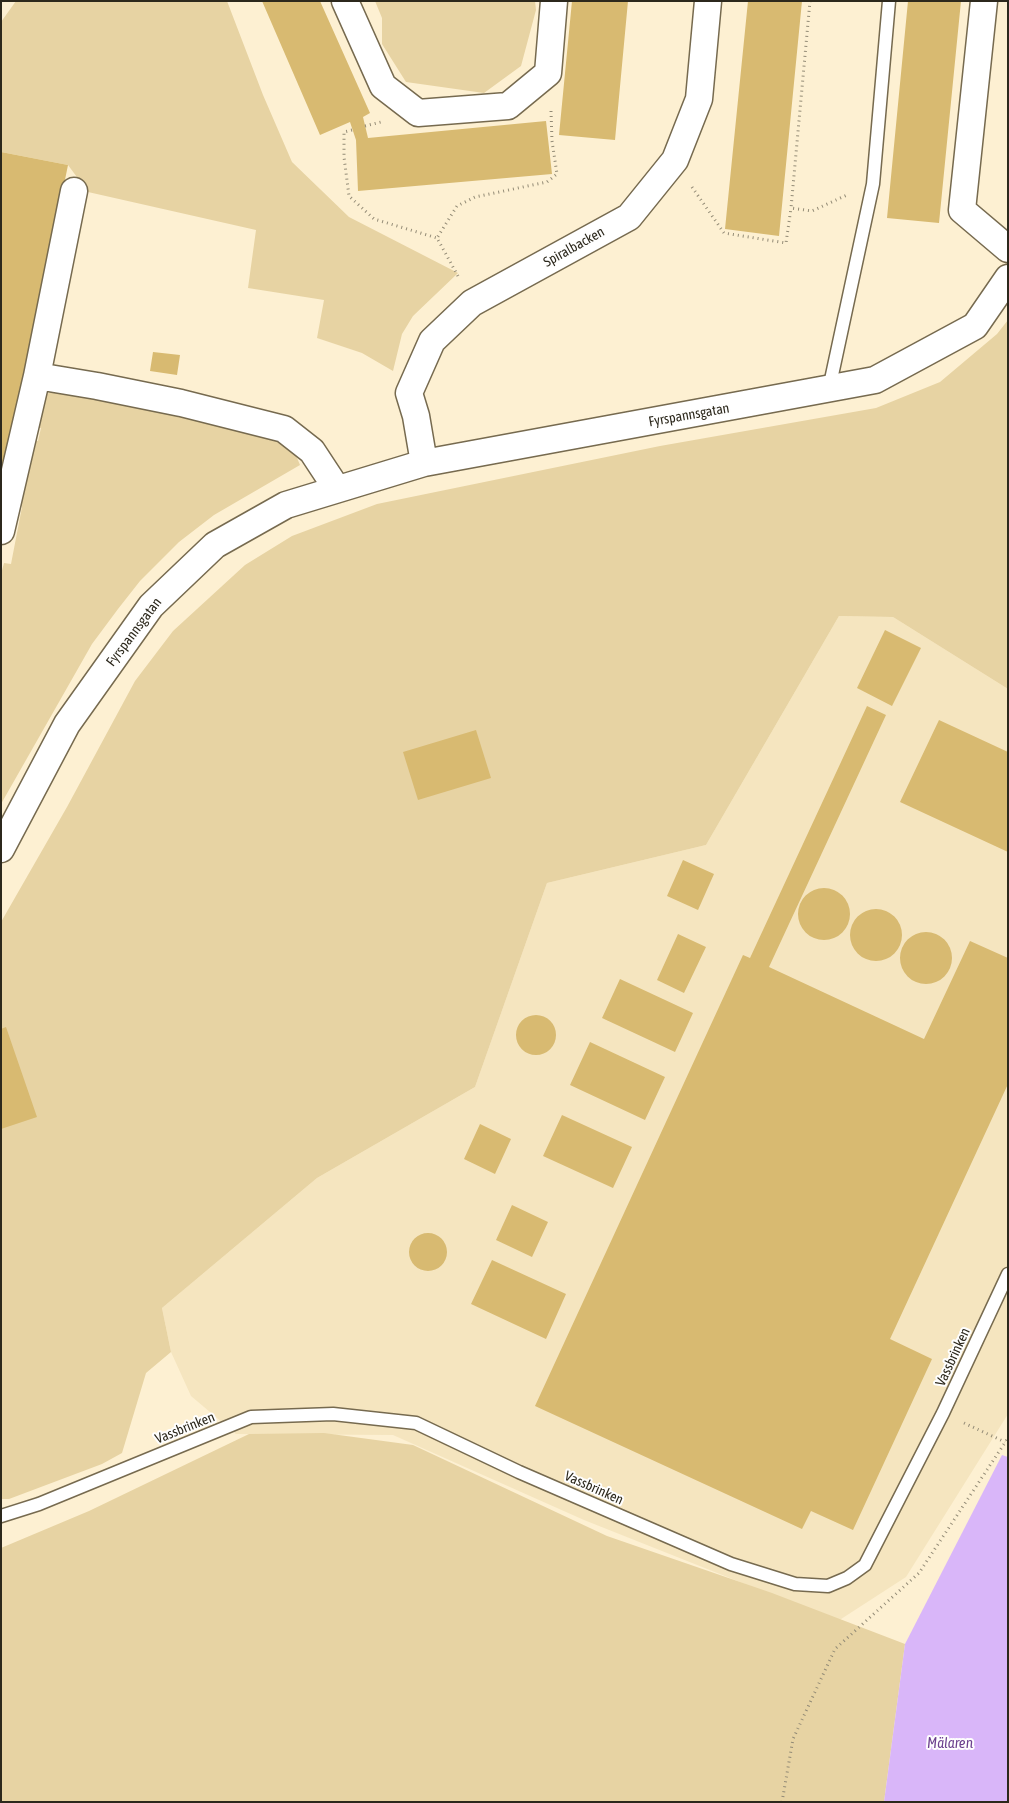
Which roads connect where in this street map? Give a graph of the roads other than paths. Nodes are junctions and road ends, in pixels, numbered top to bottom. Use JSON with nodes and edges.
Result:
{"nodes":[{"id":1,"x":345,"y":1,"type":"edge"},
{"id":2,"x":554,"y":1,"type":"edge"},
{"id":3,"x":708,"y":1,"type":"edge"},
{"id":4,"x":889,"y":1,"type":"edge"},
{"id":5,"x":984,"y":1,"type":"edge"},
{"id":6,"x":74,"y":191,"type":"dead end"},
{"id":7,"x":1008,"y":249,"type":"edge"},
{"id":8,"x":1008,"y":278,"type":"edge"},
{"id":9,"x":37,"y":376,"type":"junction"},
{"id":10,"x":829,"y":389,"type":"junction"},
{"id":11,"x":424,"y":463,"type":"junction"},
{"id":12,"x":337,"y":489,"type":"junction"},
{"id":13,"x":1,"y":531,"type":"edge"},
{"id":14,"x":1,"y":849,"type":"edge"},
{"id":15,"x":1008,"y":1274,"type":"edge"},
{"id":16,"x":1,"y":1516,"type":"edge"}],
"edges":[{"from":1,"to":2,"type":"street"},
{"from":3,"to":11,"type":"street","name":"Spiralbacken"},
{"from":4,"to":10,"type":"lane"},
{"from":5,"to":7,"type":"street"},
{"from":6,"to":9,"type":"street"},
{"from":8,"to":10,"type":"street","name":"Fyrspannsgatan"},
{"from":9,"to":12,"type":"street"},
{"from":9,"to":13,"type":"street"},
{"from":10,"to":11,"type":"street","name":"Fyrspannsgatan"},
{"from":11,"to":12,"type":"street","name":"Fyrspannsgatan"},
{"from":12,"to":14,"type":"street","name":"Fyrspannsgatan"},
{"from":15,"to":16,"type":"lane","name":"Vassbrinken"}]}
